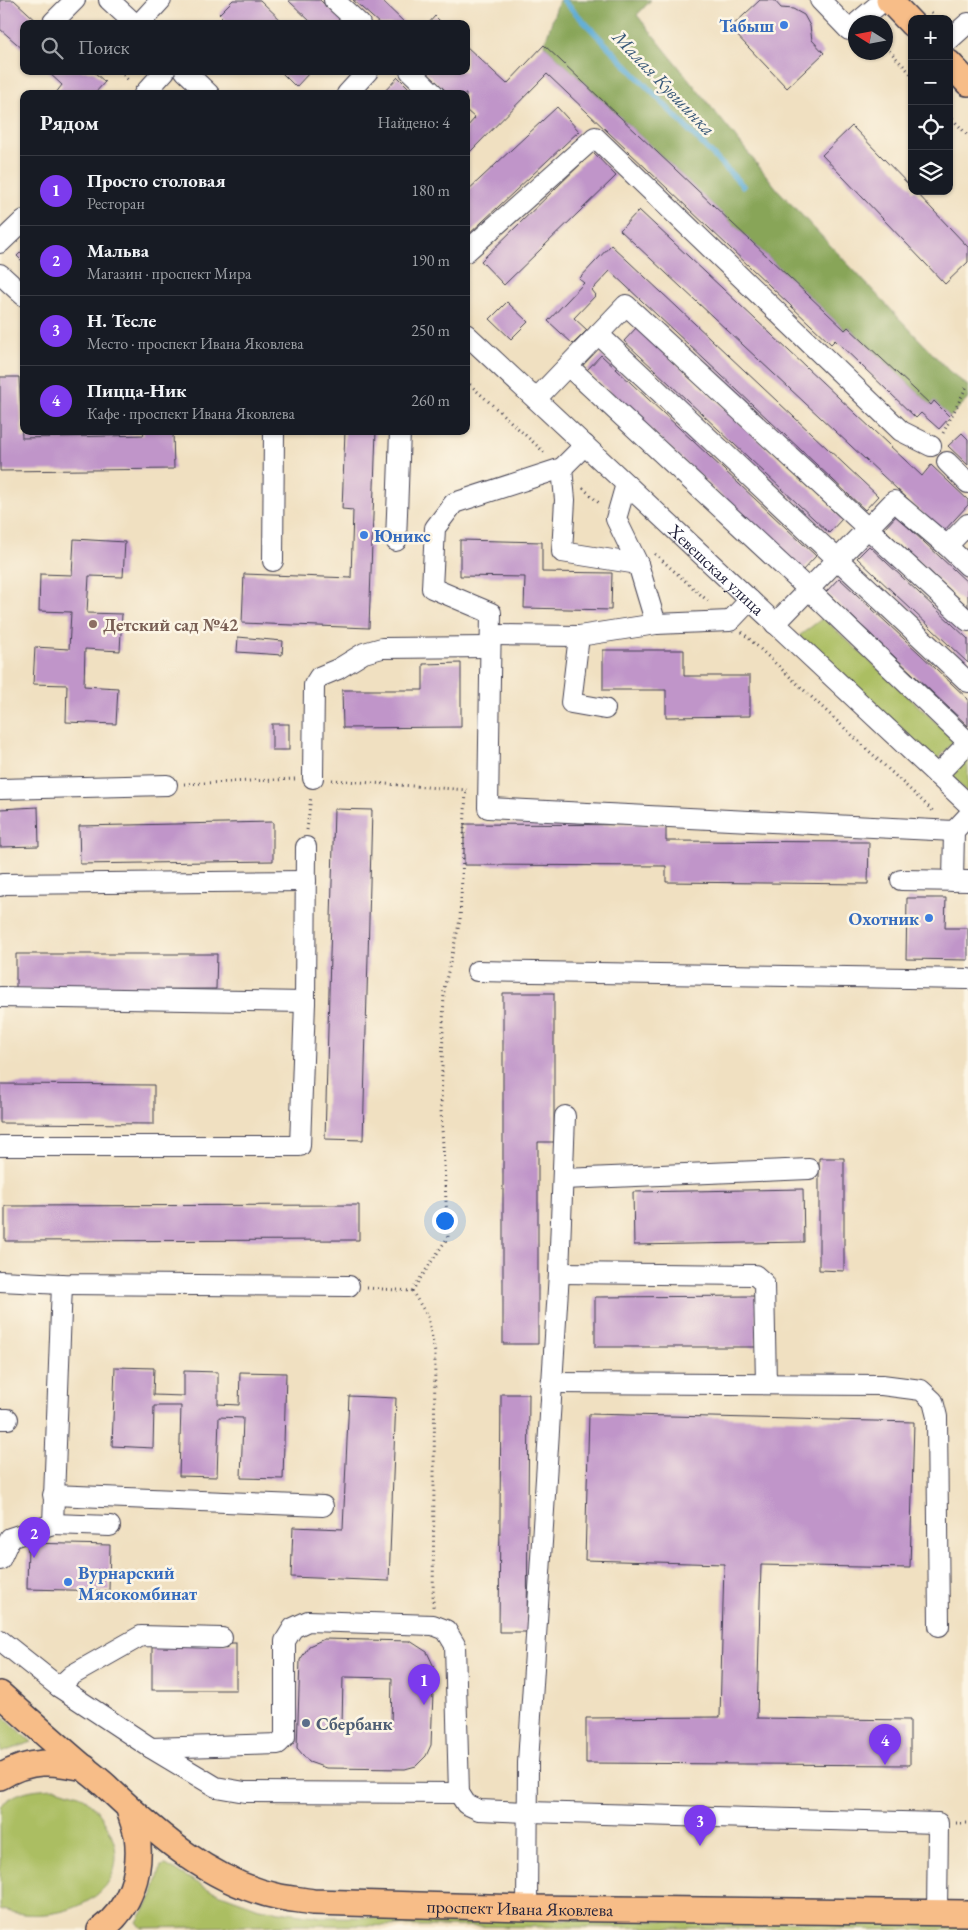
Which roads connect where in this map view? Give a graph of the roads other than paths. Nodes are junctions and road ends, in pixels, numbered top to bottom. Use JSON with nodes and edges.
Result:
{"nodes":[{"id":1,"x":75,"y":0,"type":"edge"},
{"id":2,"x":109,"y":0,"type":"edge"},
{"id":3,"x":161,"y":0,"type":"edge"},
{"id":4,"x":334,"y":0,"type":"edge"},
{"id":5,"x":820,"y":0,"type":"edge"},
{"id":6,"x":884,"y":0,"type":"edge"},
{"id":7,"x":889,"y":0,"type":"edge"},
{"id":8,"x":866,"y":15,"type":"edge"},
{"id":9,"x":55,"y":20,"type":"edge"},
{"id":10,"x":131,"y":20,"type":"edge"},
{"id":11,"x":143,"y":20,"type":"edge"},
{"id":12,"x":356,"y":20,"type":"edge"},
{"id":13,"x":908,"y":20,"type":"edge"},
{"id":14,"x":968,"y":23,"type":"edge"},
{"id":15,"x":848,"y":29,"type":"edge"},
{"id":16,"x":953,"y":36,"type":"edge"},
{"id":17,"x":953,"y":67,"type":"edge"},
{"id":18,"x":161,"y":75,"type":"edge"},
{"id":19,"x":190,"y":75,"type":"edge"},
{"id":20,"x":364,"y":75,"type":"edge"},
{"id":21,"x":414,"y":75,"type":"edge"},
{"id":22,"x":968,"y":82,"type":"edge"},
{"id":23,"x":148,"y":90,"type":"edge"},
{"id":24,"x":206,"y":90,"type":"edge"},
{"id":25,"x":351,"y":90,"type":"edge"},
{"id":26,"x":430,"y":90,"type":"edge"},
{"id":27,"x":20,"y":224,"type":"edge"},
{"id":28,"x":0,"y":243,"type":"edge"},
{"id":29,"x":470,"y":248,"type":"edge"},
{"id":30,"x":0,"y":274,"type":"edge"},
{"id":31,"x":20,"y":292,"type":"edge"},
{"id":32,"x":598,"y":334,"type":"junction"},
{"id":33,"x":470,"y":338,"type":"edge"},
{"id":34,"x":568,"y":366,"type":"junction"},
{"id":35,"x":536,"y":399,"type":"junction"},
{"id":36,"x":274,"y":435,"type":"edge"},
{"id":37,"x":400,"y":435,"type":"edge"},
{"id":38,"x":584,"y":445,"type":"junction"},
{"id":39,"x":931,"y":446,"type":"road end"},
{"id":40,"x":947,"y":462,"type":"dead end"},
{"id":41,"x":562,"y":468,"type":"junction"},
{"id":42,"x":968,"y":483,"type":"edge"},
{"id":43,"x":626,"y":484,"type":"junction"},
{"id":44,"x":968,"y":524,"type":"edge"},
{"id":45,"x":867,"y":528,"type":"junction"},
{"id":46,"x":396,"y":541,"type":"dead end"},
{"id":47,"x":947,"y":546,"type":"junction"},
{"id":48,"x":837,"y":560,"type":"junction"},
{"id":49,"x":274,"y":561,"type":"dead end"},
{"id":50,"x":638,"y":564,"type":"junction"},
{"id":51,"x":968,"y":566,"type":"edge"},
{"id":52,"x":808,"y":589,"type":"junction"},
{"id":53,"x":750,"y":600,"type":"junction"},
{"id":54,"x":968,"y":621,"type":"edge"},
{"id":55,"x":656,"y":624,"type":"junction"},
{"id":56,"x":775,"y":624,"type":"junction"},
{"id":57,"x":579,"y":636,"type":"junction"},
{"id":58,"x":490,"y":641,"type":"junction"},
{"id":59,"x":968,"y":682,"type":"edge"},
{"id":60,"x":604,"y":709,"type":"dead end"},
{"id":61,"x":968,"y":742,"type":"edge"},
{"id":62,"x":937,"y":775,"type":"junction"},
{"id":63,"x":313,"y":778,"type":"road end"},
{"id":64,"x":167,"y":785,"type":"dead end"},
{"id":65,"x":0,"y":789,"type":"edge"},
{"id":66,"x":968,"y":804,"type":"edge"},
{"id":67,"x":968,"y":816,"type":"edge"},
{"id":68,"x":954,"y":831,"type":"junction"},
{"id":69,"x":306,"y":847,"type":"road end"},
{"id":70,"x":901,"y":880,"type":"dead end"},
{"id":71,"x":960,"y":880,"type":"edge"},
{"id":72,"x":306,"y":881,"type":"junction"},
{"id":73,"x":1,"y":884,"type":"edge"},
{"id":74,"x":477,"y":971,"type":"dead end"},
{"id":75,"x":968,"y":979,"type":"edge"},
{"id":76,"x":0,"y":997,"type":"edge"},
{"id":77,"x":305,"y":1002,"type":"junction"},
{"id":78,"x":565,"y":1116,"type":"dead end"},
{"id":79,"x":0,"y":1146,"type":"edge"},
{"id":80,"x":809,"y":1169,"type":"dead end"},
{"id":81,"x":563,"y":1179,"type":"junction"},
{"id":82,"x":559,"y":1273,"type":"junction"},
{"id":83,"x":0,"y":1281,"type":"edge"},
{"id":84,"x":62,"y":1284,"type":"junction"},
{"id":85,"x":349,"y":1286,"type":"road end"},
{"id":86,"x":551,"y":1383,"type":"junction"},
{"id":87,"x":766,"y":1384,"type":"junction"},
{"id":88,"x":53,"y":1495,"type":"junction"},
{"id":89,"x":323,"y":1506,"type":"dead end"},
{"id":90,"x":52,"y":1524,"type":"junction"},
{"id":91,"x":110,"y":1526,"type":"dead end"},
{"id":92,"x":0,"y":1560,"type":"edge"},
{"id":93,"x":939,"y":1626,"type":"dead end"},
{"id":94,"x":222,"y":1638,"type":"dead end"},
{"id":95,"x":0,"y":1640,"type":"edge"},
{"id":96,"x":59,"y":1688,"type":"junction"},
{"id":97,"x":0,"y":1694,"type":"edge"},
{"id":98,"x":151,"y":1748,"type":"junction"},
{"id":99,"x":85,"y":1768,"type":"junction"},
{"id":100,"x":0,"y":1777,"type":"edge"},
{"id":101,"x":459,"y":1793,"type":"junction"},
{"id":102,"x":129,"y":1809,"type":"junction"},
{"id":103,"x":528,"y":1812,"type":"junction"},
{"id":104,"x":526,"y":1908,"type":"junction"},
{"id":105,"x":937,"y":1913,"type":"junction"},
{"id":106,"x":968,"y":1913,"type":"edge"},
{"id":107,"x":100,"y":1930,"type":"edge"}],
"edges":[{"from":1,"to":9,"type":"street"},
{"from":2,"to":10,"type":"street"},
{"from":3,"to":11,"type":"street"},
{"from":4,"to":12,"type":"street"},
{"from":5,"to":15,"type":"street"},
{"from":6,"to":8,"type":"street"},
{"from":7,"to":13,"type":"main road"},
{"from":14,"to":16,"type":"street"},
{"from":17,"to":22,"type":"main road"},
{"from":18,"to":23,"type":"street"},
{"from":19,"to":24,"type":"street"},
{"from":20,"to":25,"type":"street"},
{"from":21,"to":26,"type":"street"},
{"from":27,"to":28,"type":"street"},
{"from":29,"to":39,"type":"street"},
{"from":30,"to":31,"type":"street"},
{"from":32,"to":34,"type":"street"},
{"from":32,"to":45,"type":"street"},
{"from":32,"to":48,"type":"street"},
{"from":33,"to":35,"type":"street","name":"Хевешская улица"},
{"from":34,"to":35,"type":"street"},
{"from":34,"to":52,"type":"street"},
{"from":35,"to":38,"type":"street","name":"Хевешская улица"},
{"from":36,"to":49,"type":"street"},
{"from":37,"to":46,"type":"street"},
{"from":38,"to":41,"type":"street"},
{"from":38,"to":43,"type":"street","name":"Хевешская улица"},
{"from":40,"to":42,"type":"street"},
{"from":41,"to":50,"type":"street"},
{"from":41,"to":58,"type":"street"},
{"from":43,"to":50,"type":"street"},
{"from":43,"to":53,"type":"street","name":"Хевешская улица"},
{"from":44,"to":47,"type":"street"},
{"from":45,"to":47,"type":"street"},
{"from":45,"to":48,"type":"street"},
{"from":45,"to":54,"type":"street"},
{"from":47,"to":51,"type":"street"},
{"from":48,"to":52,"type":"street"},
{"from":48,"to":59,"type":"street"},
{"from":50,"to":55,"type":"street"},
{"from":52,"to":56,"type":"street"},
{"from":52,"to":61,"type":"street"},
{"from":53,"to":55,"type":"street"},
{"from":53,"to":56,"type":"street","name":"Хевешская улица"},
{"from":55,"to":57,"type":"street"},
{"from":56,"to":62,"type":"street","name":"Хевешская улица"},
{"from":57,"to":58,"type":"street"},
{"from":57,"to":60,"type":"street"},
{"from":58,"to":63,"type":"street"},
{"from":58,"to":68,"type":"street"},
{"from":61,"to":62,"type":"street"},
{"from":62,"to":66,"type":"street","name":"Хевешская улица"},
{"from":64,"to":65,"type":"street"},
{"from":67,"to":68,"type":"street"},
{"from":68,"to":71,"type":"street"},
{"from":69,"to":72,"type":"street"},
{"from":70,"to":71,"type":"street"},
{"from":72,"to":73,"type":"street"},
{"from":72,"to":77,"type":"street"},
{"from":74,"to":75,"type":"street"},
{"from":76,"to":77,"type":"street"},
{"from":77,"to":79,"type":"street"},
{"from":78,"to":81,"type":"street"},
{"from":80,"to":81,"type":"street"},
{"from":81,"to":82,"type":"street"},
{"from":82,"to":86,"type":"street"},
{"from":82,"to":87,"type":"street"},
{"from":83,"to":84,"type":"street"},
{"from":84,"to":85,"type":"street"},
{"from":84,"to":88,"type":"street"},
{"from":86,"to":87,"type":"street"},
{"from":86,"to":103,"type":"street"},
{"from":87,"to":93,"type":"street"},
{"from":88,"to":89,"type":"street"},
{"from":88,"to":90,"type":"street"},
{"from":90,"to":91,"type":"street"},
{"from":90,"to":92,"type":"street"},
{"from":94,"to":96,"type":"street"},
{"from":95,"to":96,"type":"street"},
{"from":96,"to":98,"type":"street"},
{"from":97,"to":99,"type":"main road","name":"проспект Ивана Яковлева"},
{"from":98,"to":101,"type":"street"},
{"from":98,"to":101,"type":"street"},
{"from":99,"to":100,"type":"main road"},
{"from":99,"to":102,"type":"main road","name":"проспект Ивана Яковлева"},
{"from":101,"to":103,"type":"street"},
{"from":102,"to":104,"type":"main road","name":"проспект Ивана Яковлева"},
{"from":102,"to":107,"type":"main road"},
{"from":103,"to":104,"type":"street"},
{"from":103,"to":105,"type":"street"},
{"from":104,"to":105,"type":"main road","name":"проспект Ивана Яковлева"},
{"from":105,"to":106,"type":"main road","name":"проспект Ивана Яковлева"}]}
